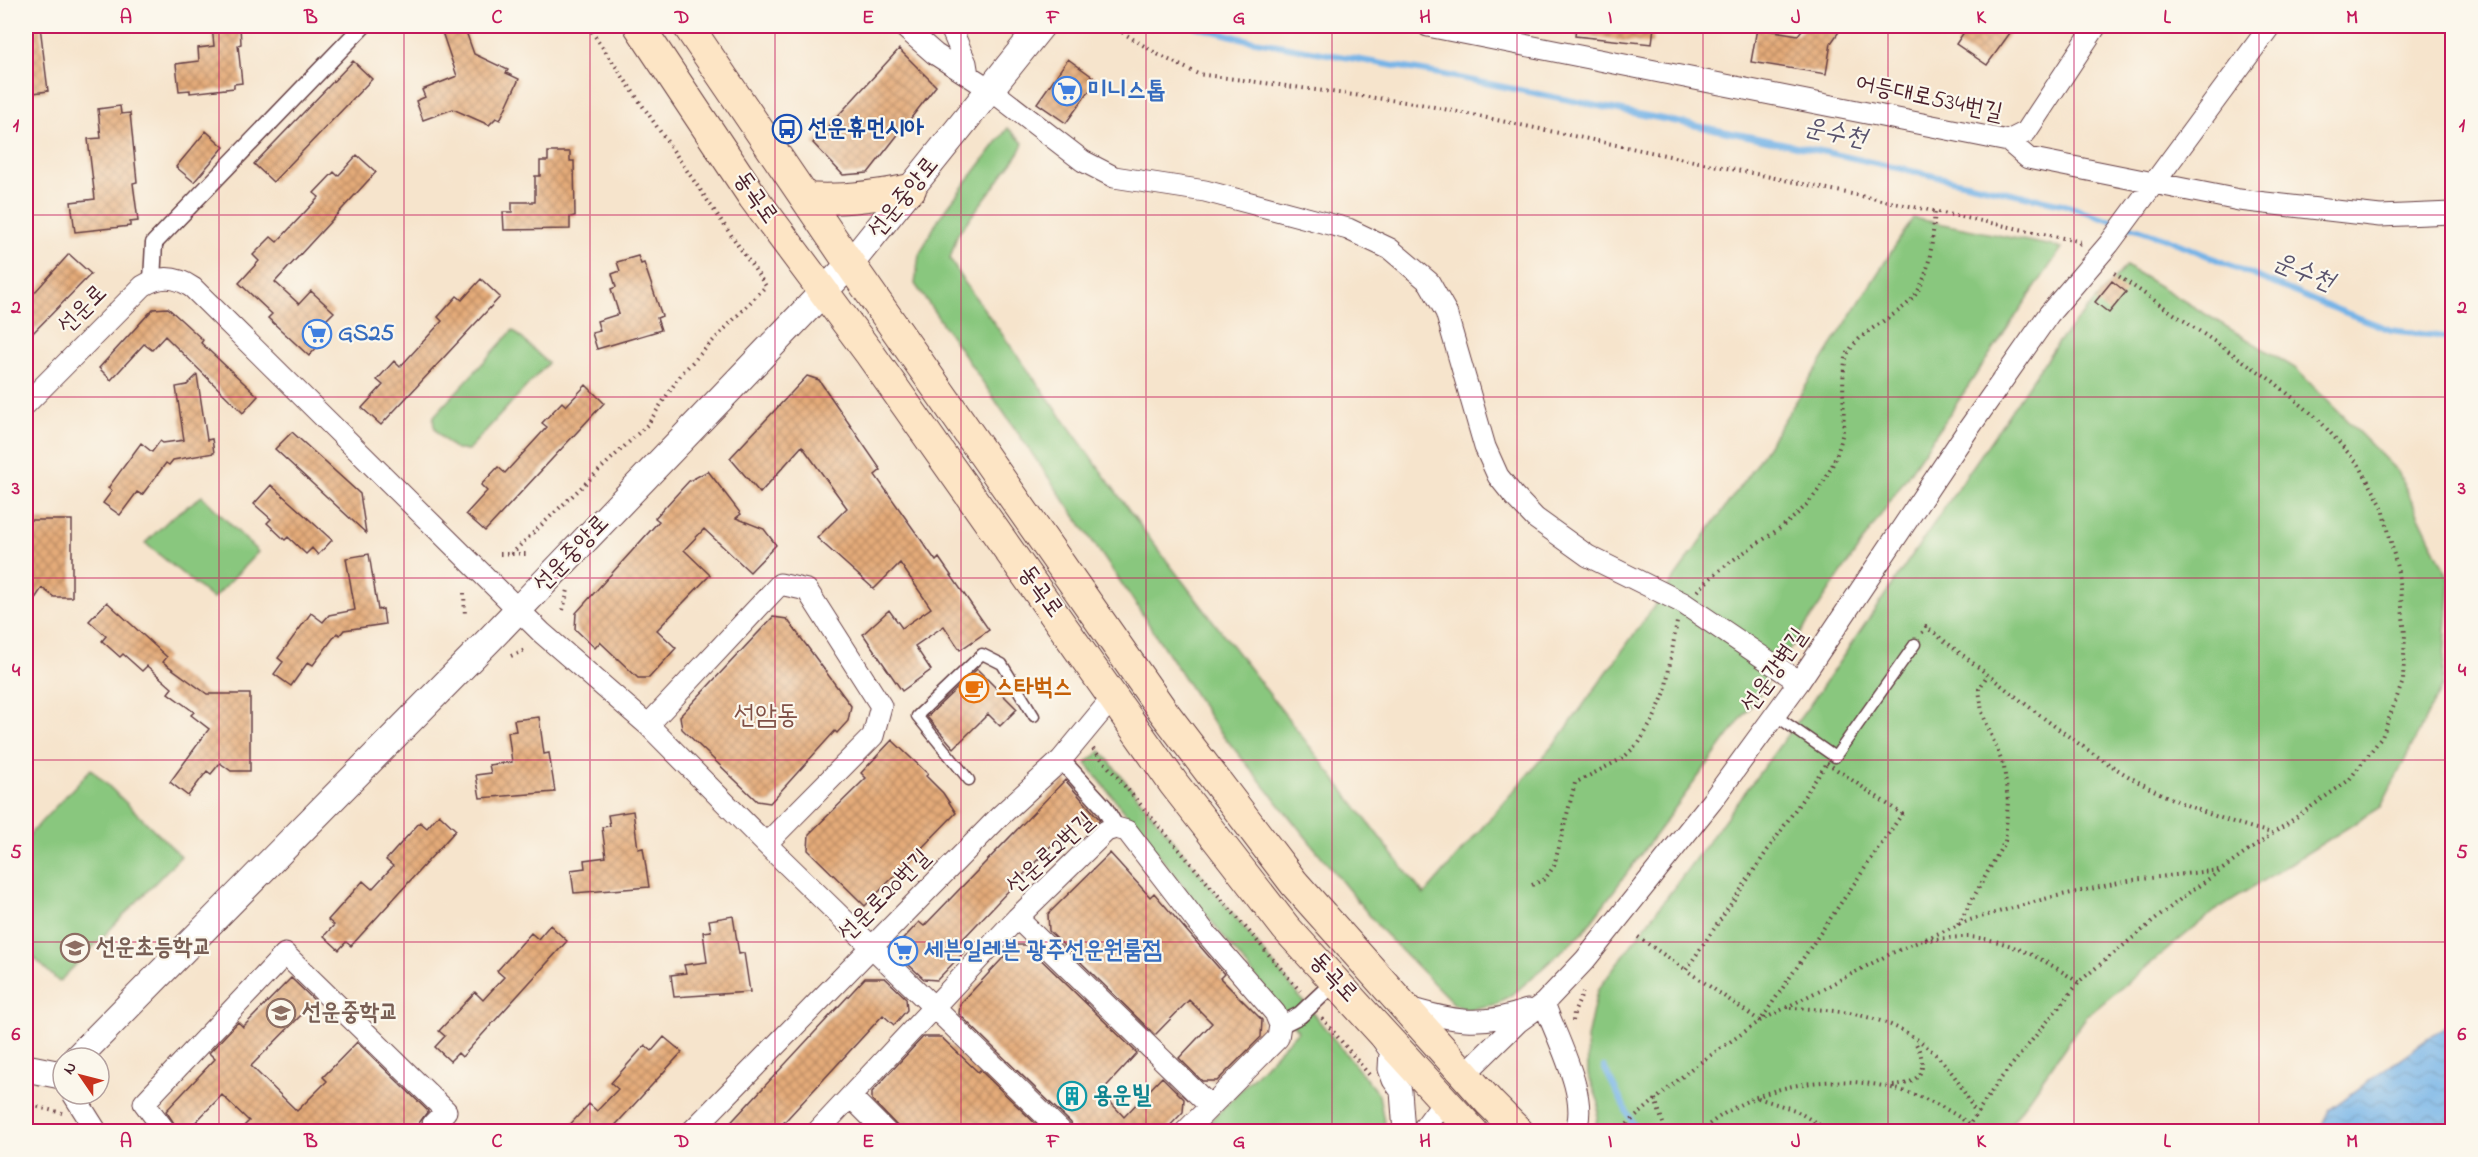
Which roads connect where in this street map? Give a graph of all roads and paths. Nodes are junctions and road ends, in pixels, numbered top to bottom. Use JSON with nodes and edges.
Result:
{"nodes":[{"id":1,"x":363,"y":26,"type":"edge"},
{"id":2,"x":588,"y":26,"type":"edge"},
{"id":3,"x":632,"y":26,"type":"edge"},
{"id":4,"x":639,"y":26,"type":"edge"},
{"id":5,"x":688,"y":26,"type":"edge"},
{"id":6,"x":903,"y":26,"type":"edge"},
{"id":7,"x":950,"y":26,"type":"edge"},
{"id":8,"x":1041,"y":26,"type":"edge"},
{"id":9,"x":1112,"y":26,"type":"edge"},
{"id":10,"x":1428,"y":26,"type":"edge"},
{"id":11,"x":2096,"y":26,"type":"edge"},
{"id":12,"x":2266,"y":27,"type":"edge"},
{"id":13,"x":670,"y":74,"type":"junction"},
{"id":14,"x":968,"y":75,"type":"junction"},
{"id":15,"x":991,"y":90,"type":"junction"},
{"id":16,"x":2008,"y":141,"type":"junction"},
{"id":17,"x":2150,"y":187,"type":"junction"},
{"id":18,"x":911,"y":189,"type":"junction"},
{"id":19,"x":806,"y":198,"type":"junction"},
{"id":20,"x":1935,"y":212,"type":"junction"},
{"id":21,"x":2452,"y":213,"type":"edge"},
{"id":22,"x":2075,"y":251,"type":"dead end"},
{"id":23,"x":850,"y":264,"type":"junction"},
{"id":24,"x":2106,"y":268,"type":"dead end"},
{"id":25,"x":152,"y":280,"type":"junction"},
{"id":26,"x":823,"y":293,"type":"junction"},
{"id":27,"x":26,"y":404,"type":"edge"},
{"id":28,"x":500,"y":554,"type":"dead end"},
{"id":29,"x":511,"y":554,"type":"junction"},
{"id":30,"x":528,"y":554,"type":"dead end"},
{"id":31,"x":568,"y":590,"type":"dead end"},
{"id":32,"x":464,"y":593,"type":"dead end"},
{"id":33,"x":1696,"y":594,"type":"dead end"},
{"id":34,"x":518,"y":610,"type":"junction"},
{"id":35,"x":562,"y":610,"type":"dead end"},
{"id":36,"x":465,"y":616,"type":"dead end"},
{"id":37,"x":1677,"y":623,"type":"dead end"},
{"id":38,"x":1915,"y":644,"type":"joint"},
{"id":39,"x":525,"y":650,"type":"dead end"},
{"id":40,"x":511,"y":656,"type":"dead end"},
{"id":41,"x":1988,"y":674,"type":"junction"},
{"id":42,"x":1799,"y":682,"type":"junction"},
{"id":43,"x":1114,"y":696,"type":"junction"},
{"id":44,"x":1034,"y":716,"type":"dead end"},
{"id":45,"x":1776,"y":716,"type":"junction"},
{"id":46,"x":648,"y":725,"type":"junction"},
{"id":47,"x":1093,"y":749,"type":"dead end"},
{"id":48,"x":1060,"y":760,"type":"junction"},
{"id":49,"x":969,"y":780,"type":"dead end"},
{"id":50,"x":1116,"y":828,"type":"junction"},
{"id":51,"x":2272,"y":833,"type":"junction"},
{"id":52,"x":766,"y":844,"type":"junction"},
{"id":53,"x":2222,"y":870,"type":"junction"},
{"id":54,"x":1532,"y":885,"type":"dead end"},
{"id":55,"x":1017,"y":918,"type":"junction"},
{"id":56,"x":1957,"y":926,"type":"junction"},
{"id":57,"x":1638,"y":937,"type":"dead end"},
{"id":58,"x":1922,"y":940,"type":"junction"},
{"id":59,"x":871,"y":947,"type":"junction"},
{"id":60,"x":1686,"y":970,"type":"junction"},
{"id":61,"x":1336,"y":981,"type":"junction"},
{"id":62,"x":2079,"y":983,"type":"junction"},
{"id":63,"x":1544,"y":1003,"type":"junction"},
{"id":64,"x":1311,"y":1004,"type":"junction"},
{"id":65,"x":1402,"y":1006,"type":"junction"},
{"id":66,"x":1360,"y":1007,"type":"junction"},
{"id":67,"x":934,"y":1008,"type":"junction"},
{"id":68,"x":1789,"y":1008,"type":"junction"},
{"id":69,"x":1760,"y":1021,"type":"junction"},
{"id":70,"x":1280,"y":1025,"type":"junction"},
{"id":71,"x":1913,"y":1038,"type":"junction"},
{"id":72,"x":95,"y":1046,"type":"edge"},
{"id":73,"x":26,"y":1068,"type":"edge"},
{"id":74,"x":51,"y":1072,"type":"edge"},
{"id":75,"x":1464,"y":1075,"type":"junction"},
{"id":76,"x":1376,"y":1084,"type":"dead end"},
{"id":77,"x":1890,"y":1087,"type":"junction"},
{"id":78,"x":851,"y":1097,"type":"junction"},
{"id":79,"x":1758,"y":1098,"type":"junction"},
{"id":80,"x":1655,"y":1099,"type":"junction"},
{"id":81,"x":1444,"y":1101,"type":"junction"},
{"id":82,"x":26,"y":1104,"type":"edge"},
{"id":83,"x":84,"y":1106,"type":"edge"},
{"id":84,"x":1210,"y":1106,"type":"junction"},
{"id":85,"x":1976,"y":1113,"type":"junction"},
{"id":86,"x":68,"y":1122,"type":"dead end"},
{"id":87,"x":1969,"y":1124,"type":"junction"},
{"id":88,"x":97,"y":1131,"type":"edge"},
{"id":89,"x":166,"y":1131,"type":"edge"},
{"id":90,"x":441,"y":1131,"type":"edge"},
{"id":91,"x":691,"y":1131,"type":"edge"},
{"id":92,"x":817,"y":1131,"type":"edge"},
{"id":93,"x":886,"y":1131,"type":"edge"},
{"id":94,"x":1062,"y":1131,"type":"edge"},
{"id":95,"x":1185,"y":1131,"type":"edge"},
{"id":96,"x":1404,"y":1131,"type":"edge"},
{"id":97,"x":1421,"y":1131,"type":"edge"},
{"id":98,"x":1473,"y":1131,"type":"edge"},
{"id":99,"x":1519,"y":1131,"type":"edge"},
{"id":100,"x":1574,"y":1131,"type":"edge"},
{"id":101,"x":1618,"y":1131,"type":"edge"},
{"id":102,"x":1666,"y":1131,"type":"edge"},
{"id":103,"x":1700,"y":1131,"type":"edge"},
{"id":104,"x":1831,"y":1131,"type":"edge"},
{"id":105,"x":1964,"y":1131,"type":"edge"}],
"edges":[{"from":1,"to":25,"type":"street"},
{"from":2,"to":29,"type":"path"},
{"from":3,"to":13,"type":"main road"},
{"from":4,"to":13,"type":"main road","name":"동곡로"},
{"from":5,"to":19,"type":"main road","name":"동곡로"},
{"from":6,"to":14,"type":"street"},
{"from":7,"to":14,"type":"street"},
{"from":8,"to":15,"type":"street","name":"선운중앙로"},
{"from":9,"to":20,"type":"path"},
{"from":10,"to":16,"type":"street","name":"어등대로534번길"},
{"from":11,"to":16,"type":"street"},
{"from":12,"to":17,"type":"street","name":"선운강변길"},
{"from":13,"to":26,"type":"main road","name":"동곡로"},
{"from":14,"to":15,"type":"street"},
{"from":15,"to":18,"type":"street","name":"선운중앙로"},
{"from":15,"to":42,"type":"street"},
{"from":16,"to":17,"type":"street","name":"어등대로534번길"},
{"from":17,"to":21,"type":"street","name":"어등대로534번길"},
{"from":17,"to":42,"type":"street","name":"선운강변길"},
{"from":18,"to":19,"type":"main road"},
{"from":18,"to":23,"type":"street","name":"선운중앙로"},
{"from":19,"to":23,"type":"main road","name":"동곡로"},
{"from":20,"to":22,"type":"path"},
{"from":20,"to":33,"type":"path"},
{"from":23,"to":26,"type":"street","name":"선운중앙로"},
{"from":23,"to":65,"type":"main road","name":"동곡로"},
{"from":24,"to":51,"type":"path"},
{"from":25,"to":27,"type":"street","name":"선운로"},
{"from":25,"to":34,"type":"street"},
{"from":26,"to":34,"type":"street","name":"선운중앙로"},
{"from":26,"to":43,"type":"main road","name":"동곡로"},
{"from":28,"to":29,"type":"path"},
{"from":29,"to":30,"type":"path"},
{"from":31,"to":35,"type":"path"},
{"from":32,"to":36,"type":"path"},
{"from":34,"to":46,"type":"street"},
{"from":34,"to":72,"type":"street","name":"선운중앙로"},
{"from":37,"to":54,"type":"path"},
{"from":38,"to":41,"type":"path"},
{"from":38,"to":45,"type":"lane"},
{"from":39,"to":40,"type":"path"},
{"from":41,"to":51,"type":"path"},
{"from":41,"to":56,"type":"path"},
{"from":42,"to":45,"type":"street","name":"선운강변길"},
{"from":43,"to":48,"type":"street","name":"선운로20번길"},
{"from":43,"to":61,"type":"main road","name":"동곡로"},
{"from":44,"to":49,"type":"lane"},
{"from":45,"to":63,"type":"street","name":"선운강변길"},
{"from":46,"to":52,"type":"street"},
{"from":46,"to":52,"type":"street"},
{"from":47,"to":64,"type":"path"},
{"from":48,"to":50,"type":"street"},
{"from":48,"to":59,"type":"street","name":"선운로20번길"},
{"from":50,"to":55,"type":"street","name":"선운로2번길"},
{"from":50,"to":70,"type":"street","name":"선운로2번길"},
{"from":51,"to":53,"type":"path"},
{"from":52,"to":59,"type":"street"},
{"from":53,"to":56,"type":"path"},
{"from":53,"to":62,"type":"path"},
{"from":55,"to":67,"type":"street","name":"선운로2번길"},
{"from":55,"to":84,"type":"street"},
{"from":56,"to":58,"type":"path"},
{"from":57,"to":60,"type":"path"},
{"from":58,"to":62,"type":"path"},
{"from":58,"to":68,"type":"path"},
{"from":59,"to":67,"type":"street"},
{"from":59,"to":91,"type":"street","name":"선운로20번길"},
{"from":60,"to":69,"type":"path"},
{"from":60,"to":69,"type":"path"},
{"from":61,"to":64,"type":"street"},
{"from":61,"to":66,"type":"main road","name":"동곡로"},
{"from":62,"to":85,"type":"path"},
{"from":63,"to":65,"type":"street"},
{"from":63,"to":75,"type":"street","name":"선운강변길"},
{"from":63,"to":100,"type":"street"},
{"from":64,"to":70,"type":"street"},
{"from":64,"to":76,"type":"path"},
{"from":65,"to":75,"type":"main road","name":"동곡로"},
{"from":66,"to":81,"type":"main road","name":"동곡로"},
{"from":66,"to":96,"type":"street"},
{"from":67,"to":78,"type":"street","name":"선운로2번길"},
{"from":67,"to":94,"type":"street"},
{"from":68,"to":69,"type":"path"},
{"from":68,"to":71,"type":"path"},
{"from":69,"to":80,"type":"path"},
{"from":70,"to":84,"type":"street"},
{"from":71,"to":77,"type":"path"},
{"from":71,"to":85,"type":"path"},
{"from":73,"to":74,"type":"street"},
{"from":75,"to":99,"type":"main road","name":"동곡로"},
{"from":77,"to":79,"type":"path"},
{"from":77,"to":87,"type":"path"},
{"from":78,"to":92,"type":"street","name":"선운로2번길"},
{"from":78,"to":93,"type":"street"},
{"from":79,"to":103,"type":"path"},
{"from":79,"to":104,"type":"path"},
{"from":80,"to":101,"type":"path"},
{"from":80,"to":102,"type":"path"},
{"from":81,"to":97,"type":"street"},
{"from":81,"to":98,"type":"main road","name":"동곡로"},
{"from":82,"to":86,"type":"path"},
{"from":83,"to":88,"type":"street"},
{"from":84,"to":95,"type":"street"},
{"from":85,"to":87,"type":"path"},
{"from":87,"to":105,"type":"path"},
{"from":89,"to":90,"type":"street"}]}
